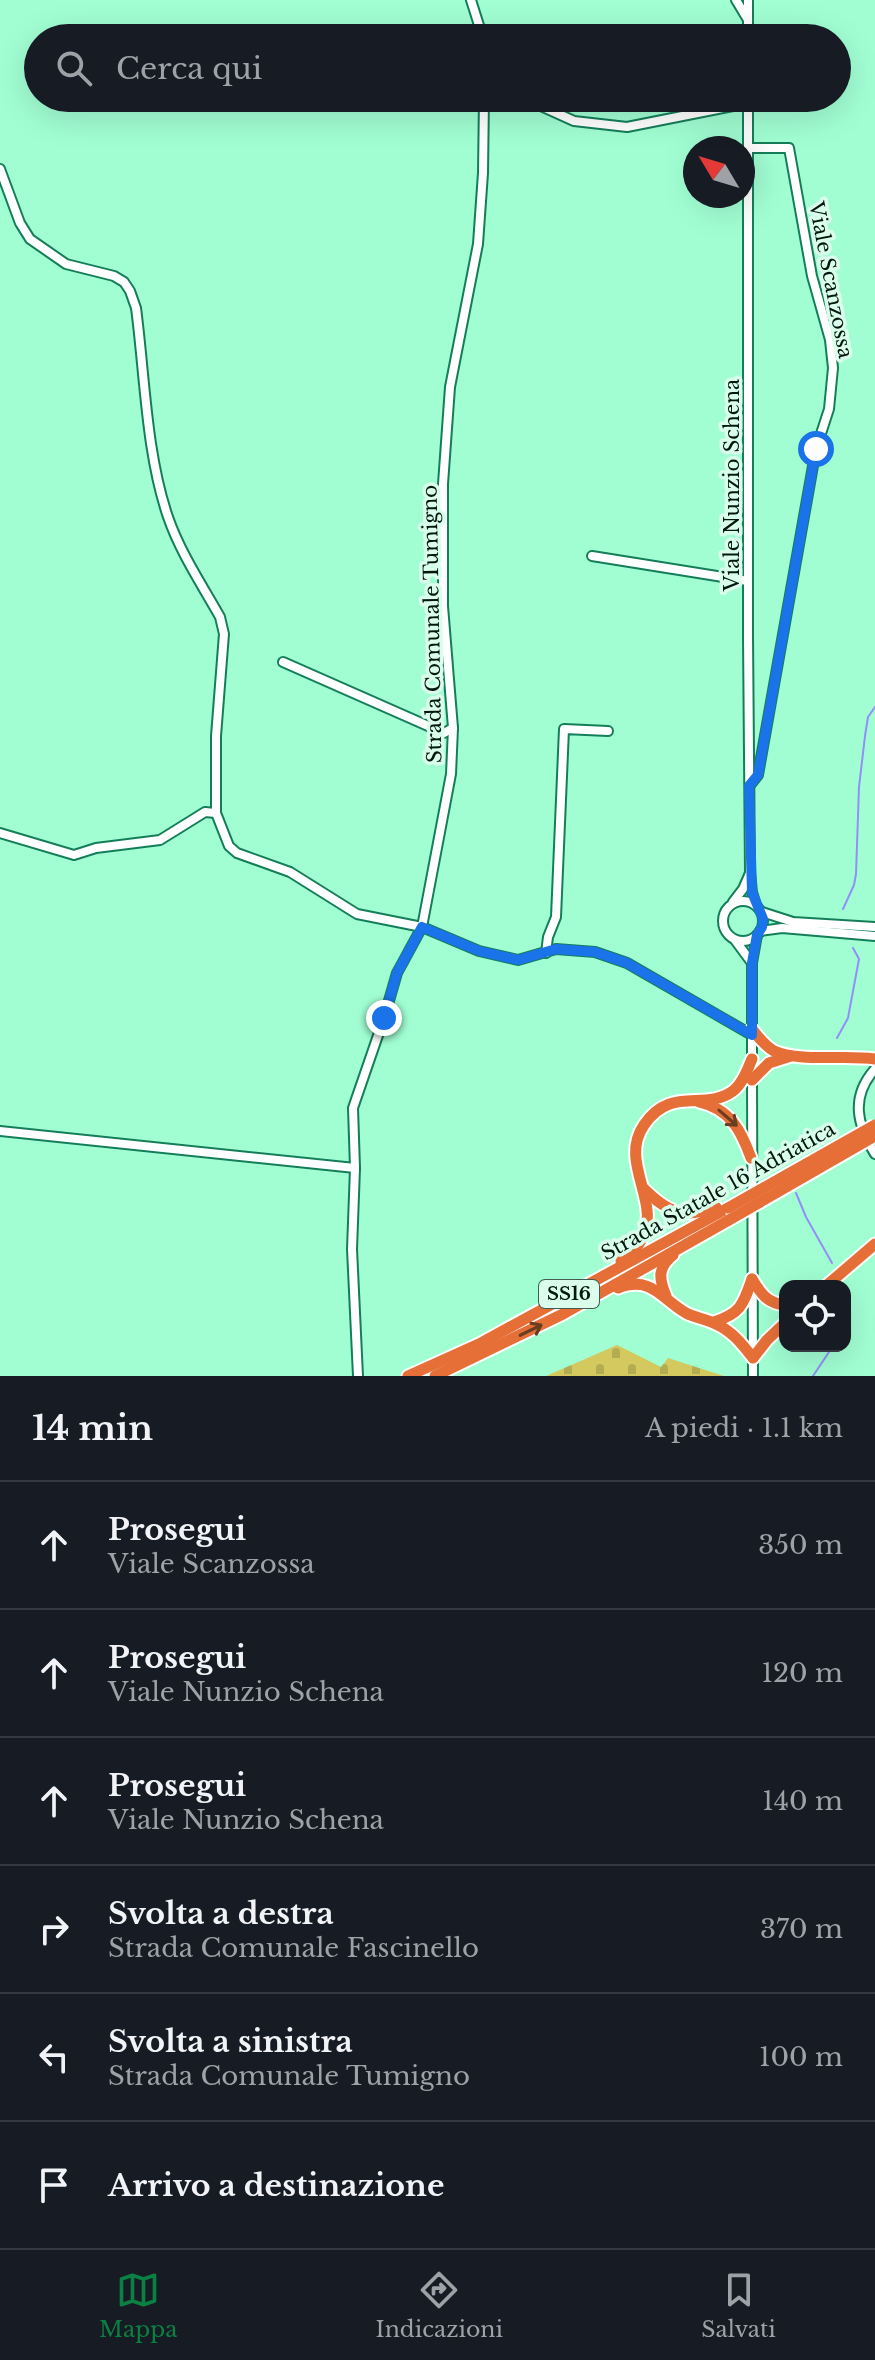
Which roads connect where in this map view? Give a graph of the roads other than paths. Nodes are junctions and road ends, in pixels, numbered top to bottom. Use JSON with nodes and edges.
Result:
{"nodes":[{"id":1,"x":471,"y":0,"type":"edge"},
{"id":2,"x":736,"y":0,"type":"edge"},
{"id":3,"x":748,"y":0,"type":"edge"},
{"id":4,"x":748,"y":21,"type":"joint"},
{"id":5,"x":479,"y":24,"type":"edge"},
{"id":6,"x":484,"y":112,"type":"edge"},
{"id":7,"x":556,"y":112,"type":"edge"},
{"id":8,"x":694,"y":112,"type":"edge"},
{"id":9,"x":748,"y":112,"type":"edge"},
{"id":10,"x":748,"y":136,"type":"edge"},
{"id":11,"x":755,"y":148,"type":"edge"},
{"id":12,"x":0,"y":169,"type":"edge"},
{"id":13,"x":748,"y":208,"type":"edge"},
{"id":14,"x":592,"y":556,"type":"dead end"},
{"id":15,"x":748,"y":581,"type":"junction"},
{"id":16,"x":283,"y":662,"type":"dead end"},
{"id":17,"x":453,"y":728,"type":"junction"},
{"id":18,"x":608,"y":731,"type":"dead end"},
{"id":19,"x":749,"y":786,"type":"junction"},
{"id":20,"x":216,"y":813,"type":"junction"},
{"id":21,"x":0,"y":833,"type":"edge"},
{"id":22,"x":750,"y":872,"type":"junction"},
{"id":23,"x":733,"y":903,"type":"junction"},
{"id":24,"x":759,"y":909,"type":"junction"},
{"id":25,"x":422,"y":927,"type":"junction"},
{"id":26,"x":875,"y":927,"type":"edge"},
{"id":27,"x":758,"y":933,"type":"junction"},
{"id":28,"x":875,"y":936,"type":"edge"},
{"id":29,"x":735,"y":940,"type":"junction"},
{"id":30,"x":546,"y":953,"type":"junction"},
{"id":31,"x":752,"y":963,"type":"junction"},
{"id":32,"x":752,"y":1032,"type":"junction"},
{"id":33,"x":791,"y":1056,"type":"junction"},
{"id":34,"x":752,"y":1059,"type":"junction"},
{"id":35,"x":872,"y":1062,"type":"edge"},
{"id":36,"x":752,"y":1080,"type":"junction"},
{"id":37,"x":686,"y":1100,"type":"junction"},
{"id":38,"x":875,"y":1118,"type":"edge"},
{"id":39,"x":875,"y":1125,"type":"edge"},
{"id":40,"x":0,"y":1131,"type":"edge"},
{"id":41,"x":875,"y":1136,"type":"edge"},
{"id":42,"x":875,"y":1142,"type":"edge"},
{"id":43,"x":838,"y":1152,"type":"junction"},
{"id":44,"x":875,"y":1154,"type":"edge"},
{"id":45,"x":751,"y":1158,"type":"junction"},
{"id":46,"x":355,"y":1168,"type":"junction"},
{"id":47,"x":643,"y":1187,"type":"junction"},
{"id":48,"x":728,"y":1210,"type":"junction"},
{"id":49,"x":700,"y":1235,"type":"junction"},
{"id":50,"x":875,"y":1244,"type":"edge"},
{"id":51,"x":752,"y":1279,"type":"junction"},
{"id":52,"x":833,"y":1280,"type":"edge"},
{"id":53,"x":570,"y":1294,"type":"junction"},
{"id":54,"x":666,"y":1297,"type":"junction"},
{"id":55,"x":779,"y":1304,"type":"edge"},
{"id":56,"x":563,"y":1314,"type":"junction"},
{"id":57,"x":714,"y":1322,"type":"junction"},
{"id":58,"x":779,"y":1329,"type":"edge"},
{"id":59,"x":753,"y":1358,"type":"junction"},
{"id":60,"x":358,"y":1376,"type":"edge"},
{"id":61,"x":408,"y":1376,"type":"edge"},
{"id":62,"x":435,"y":1376,"type":"edge"},
{"id":63,"x":753,"y":1376,"type":"edge"}],
"edges":[{"from":1,"to":5,"type":"street"},
{"from":2,"to":4,"type":"street"},
{"from":3,"to":4,"type":"street"},
{"from":6,"to":17,"type":"street","name":"Strada Comunale Tumigno"},
{"from":7,"to":8,"type":"street"},
{"from":9,"to":10,"type":"street","name":"Viale Nunzio Schena"},
{"from":11,"to":19,"type":"street","name":"Viale Scanzossa"},
{"from":12,"to":20,"type":"street"},
{"from":13,"to":15,"type":"street","name":"Viale Nunzio Schena"},
{"from":14,"to":15,"type":"street"},
{"from":15,"to":19,"type":"street","name":"Viale Nunzio Schena"},
{"from":16,"to":17,"type":"street"},
{"from":17,"to":25,"type":"street","name":"Strada Comunale Tumigno"},
{"from":18,"to":30,"type":"street"},
{"from":19,"to":22,"type":"street","name":"Viale Nunzio Schena"},
{"from":20,"to":21,"type":"street"},
{"from":20,"to":25,"type":"street"},
{"from":22,"to":23,"type":"street","name":"Viale Nunzio Schena"},
{"from":22,"to":24,"type":"street","name":"Viale Nunzio Schena"},
{"from":23,"to":24,"type":"street"},
{"from":23,"to":29,"type":"street"},
{"from":24,"to":26,"type":"street"},
{"from":24,"to":27,"type":"street"},
{"from":25,"to":30,"type":"street"},
{"from":25,"to":46,"type":"street","name":"Strada Comunale Tumigno"},
{"from":27,"to":28,"type":"street"},
{"from":27,"to":29,"type":"street"},
{"from":27,"to":31,"type":"street"},
{"from":29,"to":31,"type":"street"},
{"from":30,"to":32,"type":"street"},
{"from":31,"to":32,"type":"street"},
{"from":32,"to":33,"type":"highway"},
{"from":32,"to":34,"type":"street"},
{"from":33,"to":35,"type":"highway"},
{"from":33,"to":36,"type":"highway"},
{"from":34,"to":36,"type":"street"},
{"from":34,"to":37,"type":"highway"},
{"from":35,"to":44,"type":"street"},
{"from":36,"to":45,"type":"street"},
{"from":37,"to":45,"type":"highway","one_way":true},
{"from":37,"to":47,"type":"highway"},
{"from":38,"to":43,"type":"highway","bridge":true},
{"from":39,"to":43,"type":"highway","name":"Strada Statale 16 Adriatica","number":"SS16","bridge":true},
{"from":40,"to":46,"type":"street"},
{"from":41,"to":43,"type":"highway","name":"Strada Statale 16 Adriatica","number":"SS16","bridge":true},
{"from":42,"to":43,"type":"highway","bridge":true},
{"from":43,"to":48,"type":"highway","name":"Strada Statale 16 Adriatica","number":"SS16","bridge":true},
{"from":43,"to":48,"type":"highway","name":"Strada Statale 16 Adriatica","number":"SS16","bridge":true},
{"from":45,"to":51,"type":"street"},
{"from":46,"to":60,"type":"street","name":"Strada Comunale Tumigno"},
{"from":47,"to":48,"type":"highway"},
{"from":47,"to":53,"type":"highway"},
{"from":48,"to":49,"type":"highway","name":"Strada Statale 16 Adriatica","number":"SS16"},
{"from":48,"to":53,"type":"highway","name":"Strada Statale 16 Adriatica","number":"SS16"},
{"from":49,"to":54,"type":"highway"},
{"from":49,"to":56,"type":"highway","name":"Strada Statale 16 Adriatica","number":"SS16"},
{"from":50,"to":52,"type":"highway"},
{"from":51,"to":55,"type":"highway"},
{"from":51,"to":57,"type":"highway"},
{"from":51,"to":59,"type":"street"},
{"from":53,"to":61,"type":"highway","name":"Strada Statale 16 Adriatica","number":"SS16"},
{"from":54,"to":56,"type":"highway"},
{"from":54,"to":57,"type":"highway"},
{"from":62,"to":56,"type":"highway","name":"Strada Statale 16 Adriatica","number":"SS16","one_way":true},
{"from":57,"to":59,"type":"highway"},
{"from":58,"to":59,"type":"highway"},
{"from":59,"to":63,"type":"street"}]}
